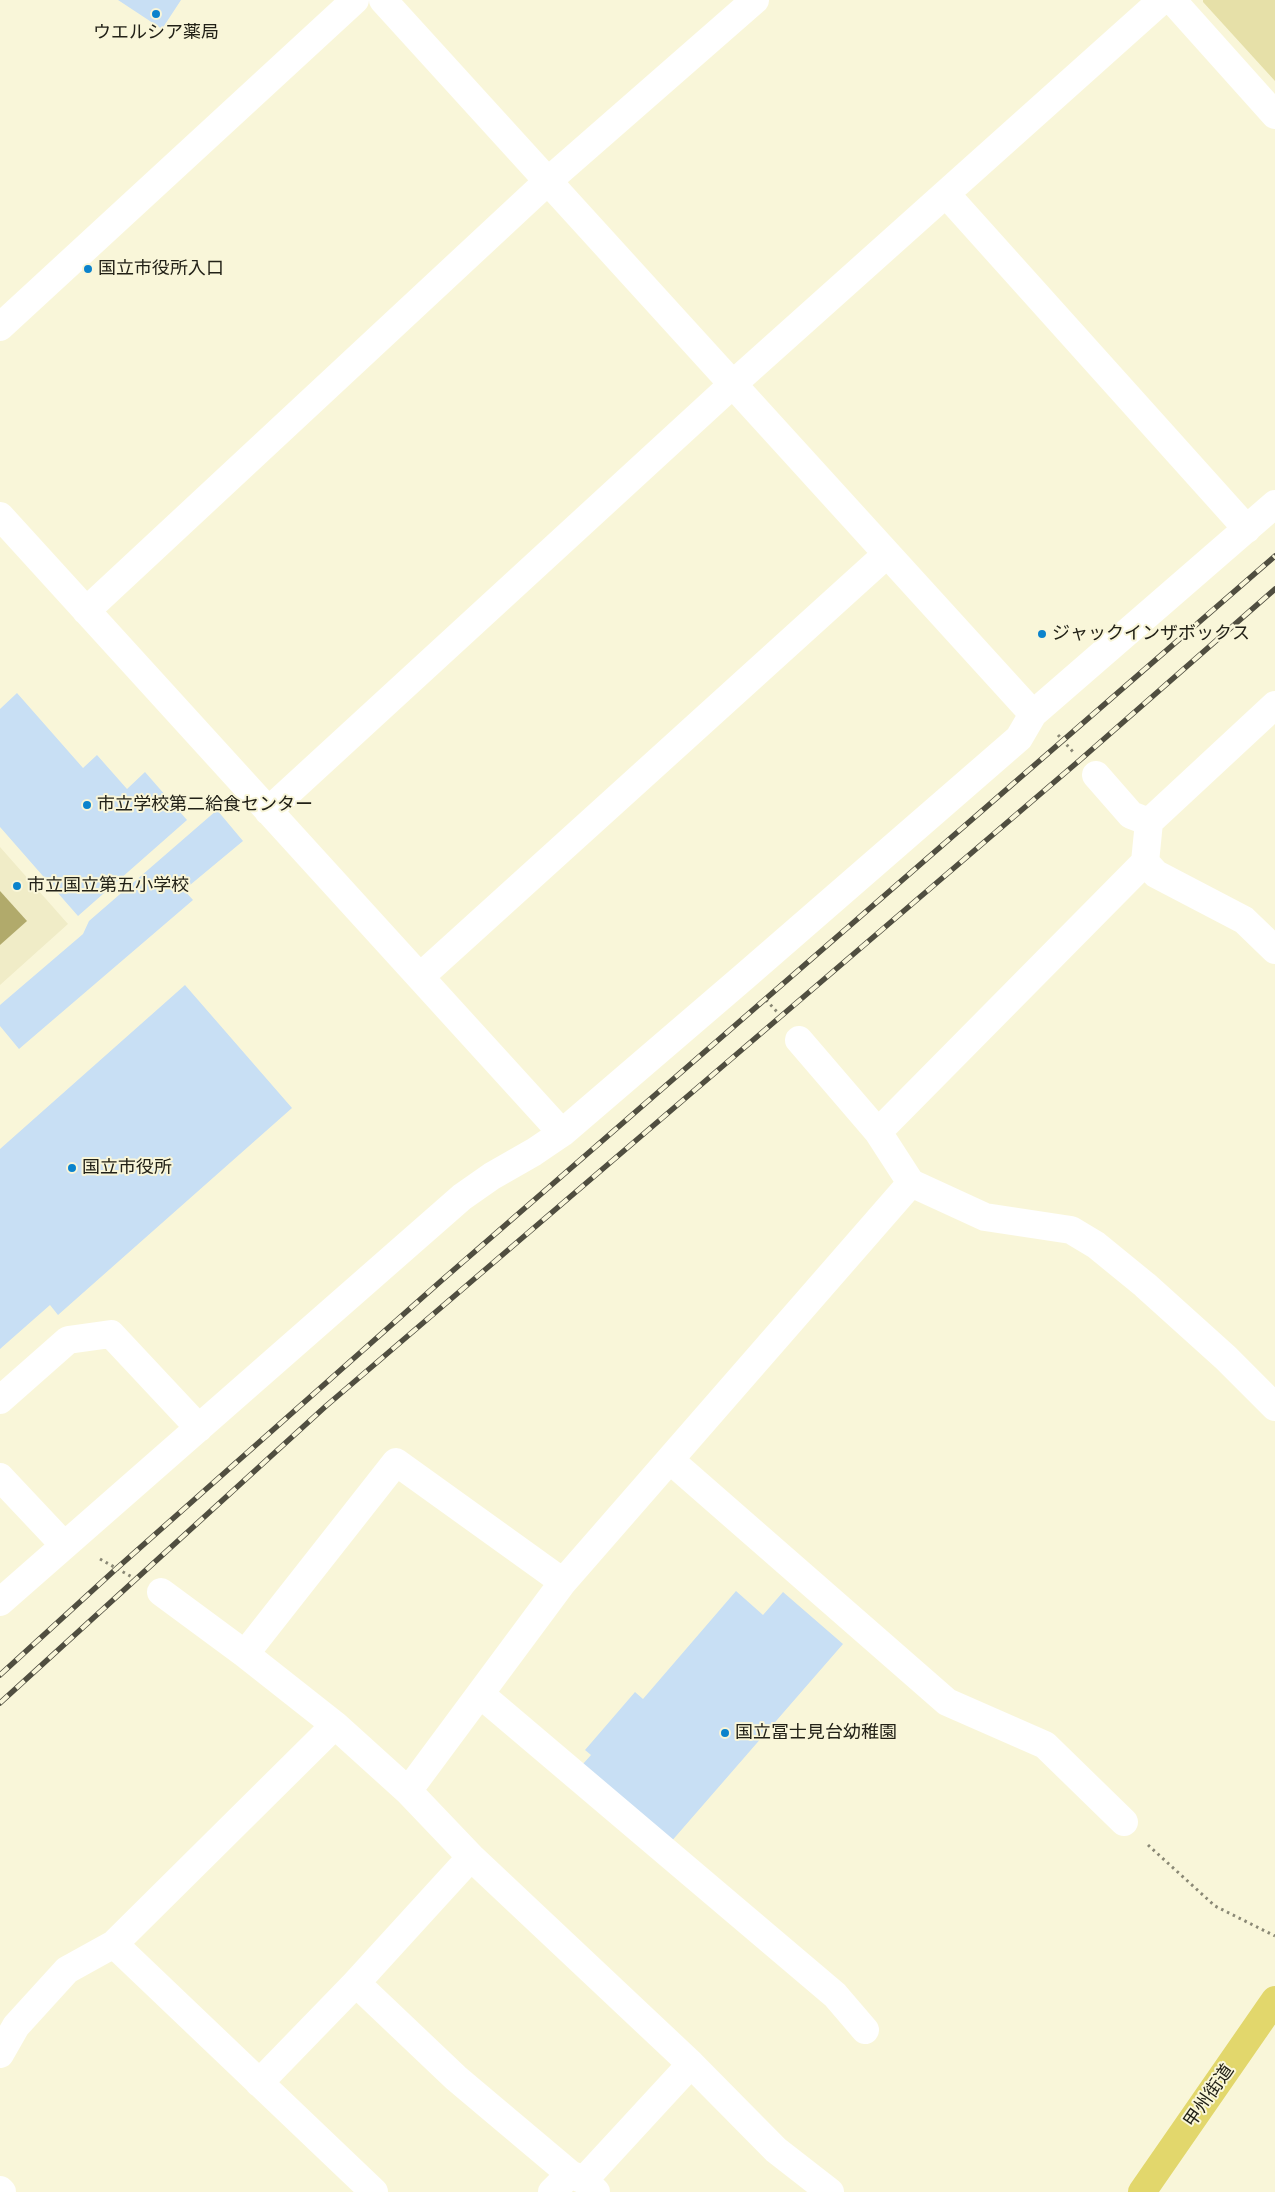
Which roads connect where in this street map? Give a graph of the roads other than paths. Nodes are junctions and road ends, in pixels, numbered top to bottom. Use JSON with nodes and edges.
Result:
{"nodes":[{"id":1,"x":355,"y":0,"type":"edge"},
{"id":2,"x":382,"y":0,"type":"edge"},
{"id":3,"x":755,"y":0,"type":"edge"},
{"id":4,"x":1162,"y":0,"type":"edge"},
{"id":5,"x":1172,"y":0,"type":"edge"},
{"id":6,"x":1275,"y":115,"type":"edge"},
{"id":7,"x":548,"y":181,"type":"junction"},
{"id":8,"x":946,"y":194,"type":"junction"},
{"id":9,"x":0,"y":327,"type":"edge"},
{"id":10,"x":733,"y":384,"type":"junction"},
{"id":11,"x":1275,"y":504,"type":"edge"},
{"id":12,"x":0,"y":516,"type":"edge"},
{"id":13,"x":1247,"y":529,"type":"junction"},
{"id":14,"x":887,"y":554,"type":"junction"},
{"id":15,"x":86,"y":611,"type":"junction"},
{"id":16,"x":1275,"y":705,"type":"edge"},
{"id":17,"x":1033,"y":714,"type":"junction"},
{"id":18,"x":1096,"y":775,"type":"road end"},
{"id":19,"x":268,"y":810,"type":"junction"},
{"id":20,"x":1149,"y":822,"type":"junction"},
{"id":21,"x":1145,"y":862,"type":"junction"},
{"id":22,"x":1275,"y":950,"type":"edge"},
{"id":23,"x":420,"y":978,"type":"junction"},
{"id":24,"x":799,"y":1040,"type":"road end"},
{"id":25,"x":878,"y":1132,"type":"junction"},
{"id":26,"x":562,"y":1133,"type":"junction"},
{"id":27,"x":911,"y":1184,"type":"junction"},
{"id":28,"x":0,"y":1400,"type":"edge"},
{"id":29,"x":1275,"y":1407,"type":"edge"},
{"id":30,"x":199,"y":1428,"type":"junction"},
{"id":31,"x":670,"y":1460,"type":"junction"},
{"id":32,"x":0,"y":1477,"type":"edge"},
{"id":33,"x":66,"y":1543,"type":"junction"},
{"id":34,"x":563,"y":1582,"type":"junction"},
{"id":35,"x":161,"y":1592,"type":"road end"},
{"id":36,"x":0,"y":1602,"type":"edge"},
{"id":37,"x":245,"y":1654,"type":"junction"},
{"id":38,"x":480,"y":1694,"type":"junction"},
{"id":39,"x":335,"y":1725,"type":"junction"},
{"id":40,"x":408,"y":1791,"type":"junction"},
{"id":41,"x":1124,"y":1822,"type":"road end"},
{"id":42,"x":471,"y":1857,"type":"junction"},
{"id":43,"x":114,"y":1944,"type":"junction"},
{"id":44,"x":356,"y":1983,"type":"junction"},
{"id":45,"x":1275,"y":2000,"type":"edge"},
{"id":46,"x":865,"y":2030,"type":"dead end"},
{"id":47,"x":0,"y":2054,"type":"edge"},
{"id":48,"x":691,"y":2064,"type":"junction"},
{"id":49,"x":259,"y":2083,"type":"junction"},
{"id":50,"x":576,"y":2185,"type":"edge"},
{"id":51,"x":374,"y":2192,"type":"edge"},
{"id":52,"x":830,"y":2192,"type":"edge"},
{"id":53,"x":1142,"y":2192,"type":"edge"}],
"edges":[{"from":1,"to":9,"type":"street"},
{"from":2,"to":7,"type":"street"},
{"from":3,"to":7,"type":"street"},
{"from":4,"to":8,"type":"street"},
{"from":5,"to":6,"type":"street"},
{"from":7,"to":10,"type":"street"},
{"from":7,"to":15,"type":"street"},
{"from":8,"to":10,"type":"street"},
{"from":8,"to":13,"type":"street"},
{"from":10,"to":14,"type":"street"},
{"from":10,"to":19,"type":"street"},
{"from":11,"to":13,"type":"street"},
{"from":12,"to":15,"type":"street"},
{"from":13,"to":17,"type":"street"},
{"from":14,"to":17,"type":"street"},
{"from":14,"to":23,"type":"street"},
{"from":15,"to":19,"type":"street"},
{"from":16,"to":20,"type":"street"},
{"from":17,"to":26,"type":"street"},
{"from":18,"to":20,"type":"street"},
{"from":19,"to":23,"type":"street"},
{"from":20,"to":21,"type":"street"},
{"from":21,"to":22,"type":"street"},
{"from":21,"to":25,"type":"street"},
{"from":23,"to":26,"type":"street"},
{"from":24,"to":25,"type":"street"},
{"from":25,"to":27,"type":"street"},
{"from":26,"to":30,"type":"street"},
{"from":27,"to":29,"type":"street"},
{"from":27,"to":31,"type":"street"},
{"from":28,"to":30,"type":"street"},
{"from":30,"to":33,"type":"street"},
{"from":31,"to":34,"type":"street"},
{"from":31,"to":41,"type":"street"},
{"from":32,"to":33,"type":"street"},
{"from":33,"to":36,"type":"street"},
{"from":34,"to":37,"type":"street"},
{"from":34,"to":38,"type":"street"},
{"from":35,"to":37,"type":"street"},
{"from":37,"to":39,"type":"street"},
{"from":38,"to":40,"type":"street"},
{"from":38,"to":46,"type":"street"},
{"from":39,"to":40,"type":"street"},
{"from":39,"to":43,"type":"street"},
{"from":40,"to":42,"type":"street"},
{"from":42,"to":44,"type":"street"},
{"from":42,"to":48,"type":"street"},
{"from":43,"to":47,"type":"street"},
{"from":43,"to":49,"type":"street"},
{"from":44,"to":49,"type":"street"},
{"from":44,"to":50,"type":"street"},
{"from":45,"to":53,"type":"main road","name":"甲州街道"},
{"from":48,"to":50,"type":"street"},
{"from":48,"to":52,"type":"street"},
{"from":49,"to":51,"type":"street"}]}
